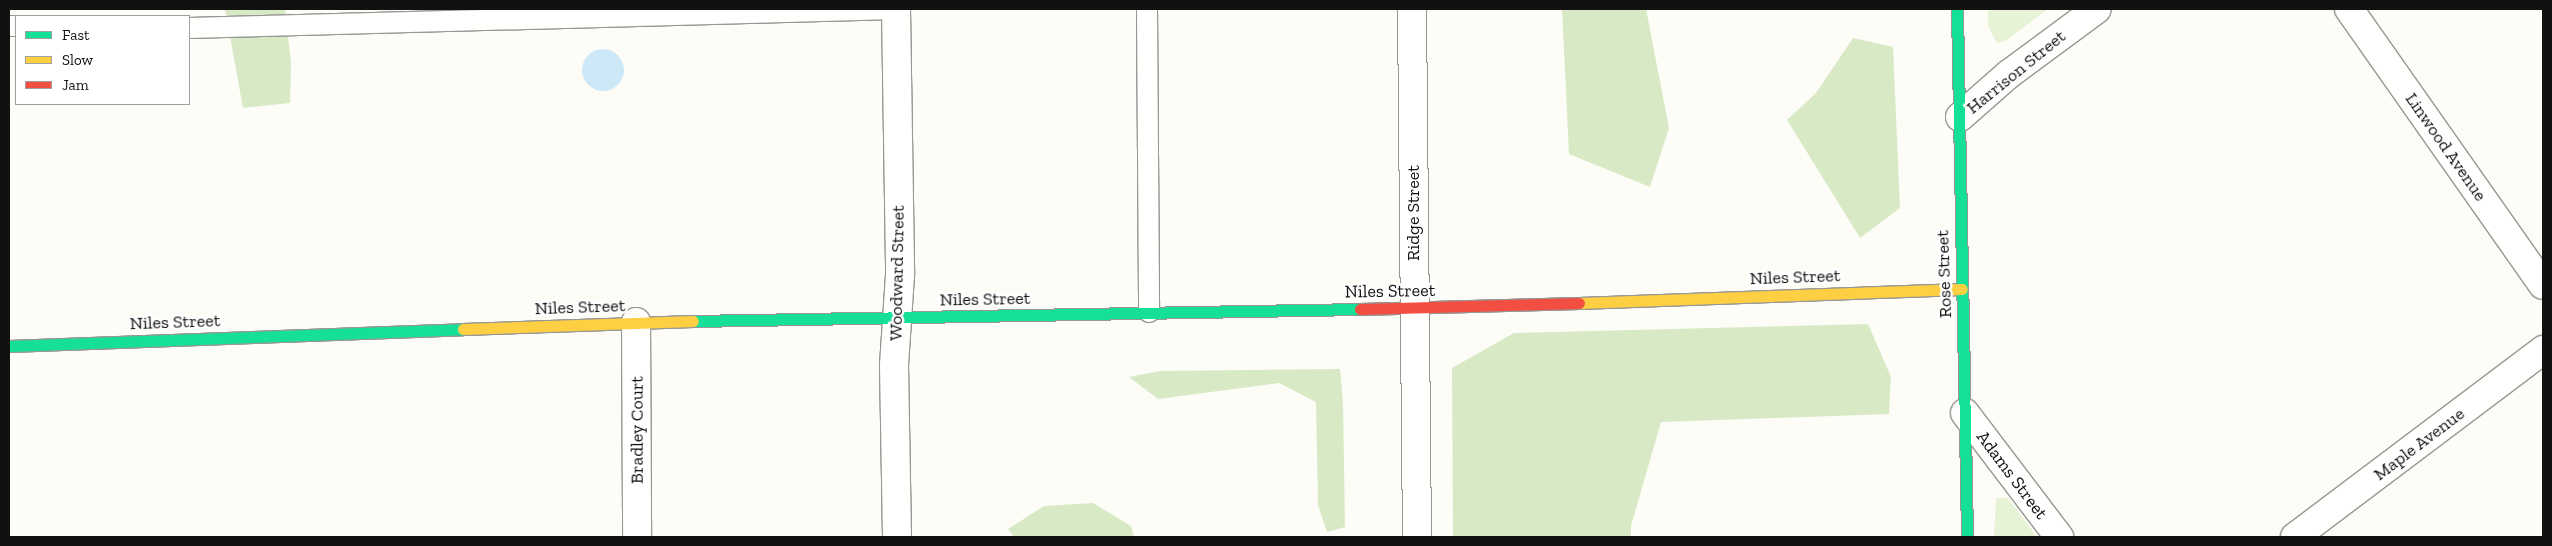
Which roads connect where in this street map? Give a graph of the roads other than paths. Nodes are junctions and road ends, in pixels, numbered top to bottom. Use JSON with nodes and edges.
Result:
{"nodes":[{"id":1,"x":896,"y":9,"type":"edge"},
{"id":2,"x":1147,"y":9,"type":"edge"},
{"id":3,"x":1412,"y":9,"type":"edge"},
{"id":4,"x":1957,"y":9,"type":"edge"},
{"id":5,"x":2097,"y":9,"type":"edge"},
{"id":6,"x":2349,"y":9,"type":"edge"},
{"id":7,"x":190,"y":28,"type":"edge"},
{"id":8,"x":1960,"y":116,"type":"junction"},
{"id":9,"x":2543,"y":285,"type":"edge"},
{"id":10,"x":1962,"y":289,"type":"junction"},
{"id":11,"x":1414,"y":308,"type":"junction"},
{"id":12,"x":1150,"y":312,"type":"junction"},
{"id":13,"x":897,"y":318,"type":"junction"},
{"id":14,"x":636,"y":322,"type":"junction"},
{"id":15,"x":9,"y":346,"type":"edge"},
{"id":16,"x":2543,"y":350,"type":"edge"},
{"id":17,"x":1965,"y":413,"type":"junction"},
{"id":18,"x":637,"y":537,"type":"edge"},
{"id":19,"x":897,"y":537,"type":"edge"},
{"id":20,"x":1417,"y":537,"type":"edge"},
{"id":21,"x":1967,"y":537,"type":"edge"},
{"id":22,"x":2059,"y":537,"type":"edge"},
{"id":23,"x":2295,"y":537,"type":"edge"}],
"edges":[{"from":1,"to":7,"type":"lane"},
{"from":1,"to":13,"type":"street","name":"Woodward Street"},
{"from":2,"to":12,"type":"lane"},
{"from":3,"to":11,"type":"street","name":"Ridge Street"},
{"from":4,"to":8,"type":"street","name":"Rose Street"},
{"from":5,"to":8,"type":"street","name":"Harrison Street"},
{"from":6,"to":9,"type":"street","name":"Linwood Avenue"},
{"from":8,"to":10,"type":"street","name":"Rose Street"},
{"from":10,"to":11,"type":"street","name":"Niles Street"},
{"from":10,"to":17,"type":"street","name":"Rose Street"},
{"from":11,"to":12,"type":"street","name":"Niles Street"},
{"from":11,"to":20,"type":"street","name":"Ridge Street"},
{"from":12,"to":13,"type":"street","name":"Niles Street"},
{"from":13,"to":14,"type":"street","name":"Niles Street"},
{"from":13,"to":19,"type":"street","name":"Woodward Street"},
{"from":14,"to":15,"type":"street","name":"Niles Street"},
{"from":14,"to":18,"type":"street","name":"Bradley Court"},
{"from":16,"to":23,"type":"street","name":"Maple Avenue"},
{"from":17,"to":21,"type":"street","name":"Rose Street"},
{"from":17,"to":22,"type":"street","name":"Adams Street"}]}
